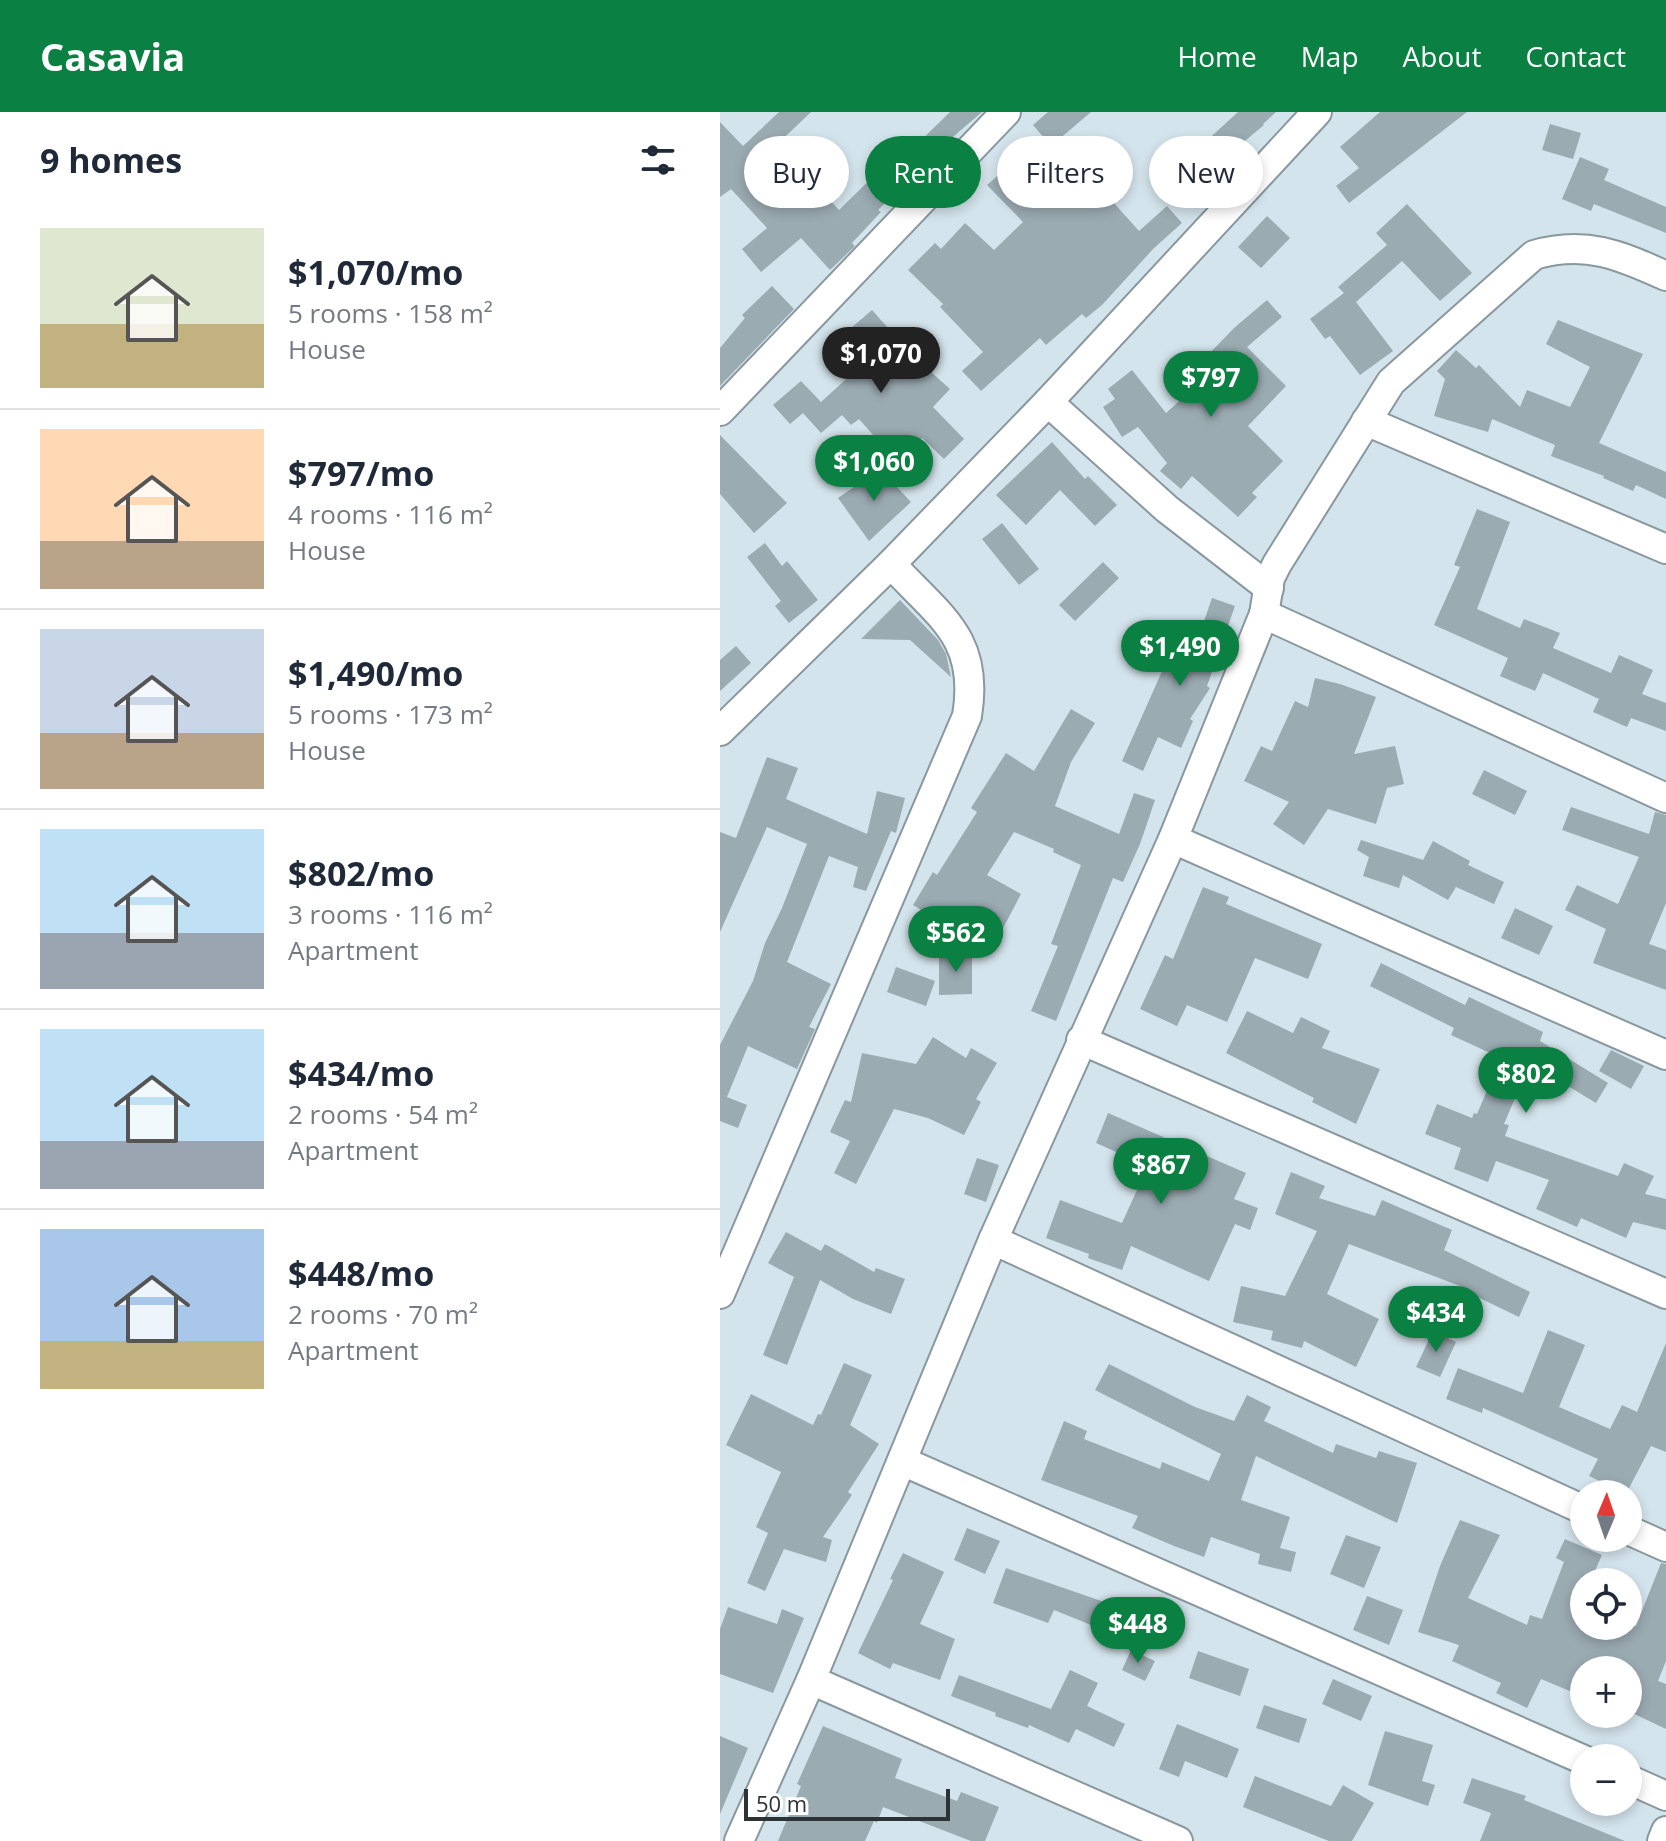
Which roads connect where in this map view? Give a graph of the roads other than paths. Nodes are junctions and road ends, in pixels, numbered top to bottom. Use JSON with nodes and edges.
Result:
{"nodes":[{"id":1,"x":1006,"y":112,"type":"edge"},
{"id":2,"x":1317,"y":112,"type":"edge"},
{"id":3,"x":1666,"y":276,"type":"edge"},
{"id":4,"x":1048,"y":402,"type":"junction"},
{"id":5,"x":720,"y":411,"type":"edge"},
{"id":6,"x":1366,"y":421,"type":"junction"},
{"id":7,"x":1666,"y":549,"type":"edge"},
{"id":8,"x":891,"y":564,"type":"junction"},
{"id":9,"x":1266,"y":601,"type":"junction"},
{"id":10,"x":720,"y":731,"type":"edge"},
{"id":11,"x":1666,"y":798,"type":"edge"},
{"id":12,"x":1173,"y":839,"type":"junction"},
{"id":13,"x":1081,"y":1040,"type":"junction"},
{"id":14,"x":1666,"y":1055,"type":"edge"},
{"id":15,"x":993,"y":1240,"type":"junction"},
{"id":16,"x":720,"y":1294,"type":"edge"},
{"id":17,"x":1666,"y":1294,"type":"edge"},
{"id":18,"x":902,"y":1461,"type":"junction"},
{"id":19,"x":1570,"y":1504,"type":"edge"},
{"id":20,"x":1642,"y":1536,"type":"edge"},
{"id":21,"x":1666,"y":1547,"type":"edge"},
{"id":22,"x":811,"y":1680,"type":"junction"},
{"id":23,"x":1570,"y":1754,"type":"edge"},
{"id":24,"x":1642,"y":1785,"type":"edge"},
{"id":25,"x":1666,"y":1796,"type":"edge"},
{"id":26,"x":1666,"y":1831,"type":"edge"},
{"id":27,"x":739,"y":1841,"type":"edge"},
{"id":28,"x":1178,"y":1841,"type":"edge"},
{"id":29,"x":1662,"y":1841,"type":"edge"}],
"edges":[{"from":1,"to":5,"type":"street"},
{"from":2,"to":4,"type":"street"},
{"from":3,"to":6,"type":"street"},
{"from":4,"to":8,"type":"street"},
{"from":4,"to":9,"type":"street"},
{"from":6,"to":7,"type":"street"},
{"from":6,"to":9,"type":"street"},
{"from":8,"to":10,"type":"street"},
{"from":8,"to":16,"type":"street"},
{"from":9,"to":11,"type":"street"},
{"from":9,"to":12,"type":"street"},
{"from":12,"to":13,"type":"street"},
{"from":12,"to":14,"type":"street"},
{"from":13,"to":15,"type":"street"},
{"from":13,"to":17,"type":"street"},
{"from":15,"to":18,"type":"street"},
{"from":15,"to":19,"type":"street"},
{"from":18,"to":22,"type":"street"},
{"from":18,"to":23,"type":"street"},
{"from":20,"to":21,"type":"street"},
{"from":22,"to":27,"type":"street"},
{"from":22,"to":28,"type":"street"},
{"from":24,"to":25,"type":"street"},
{"from":26,"to":29,"type":"street"}]}
